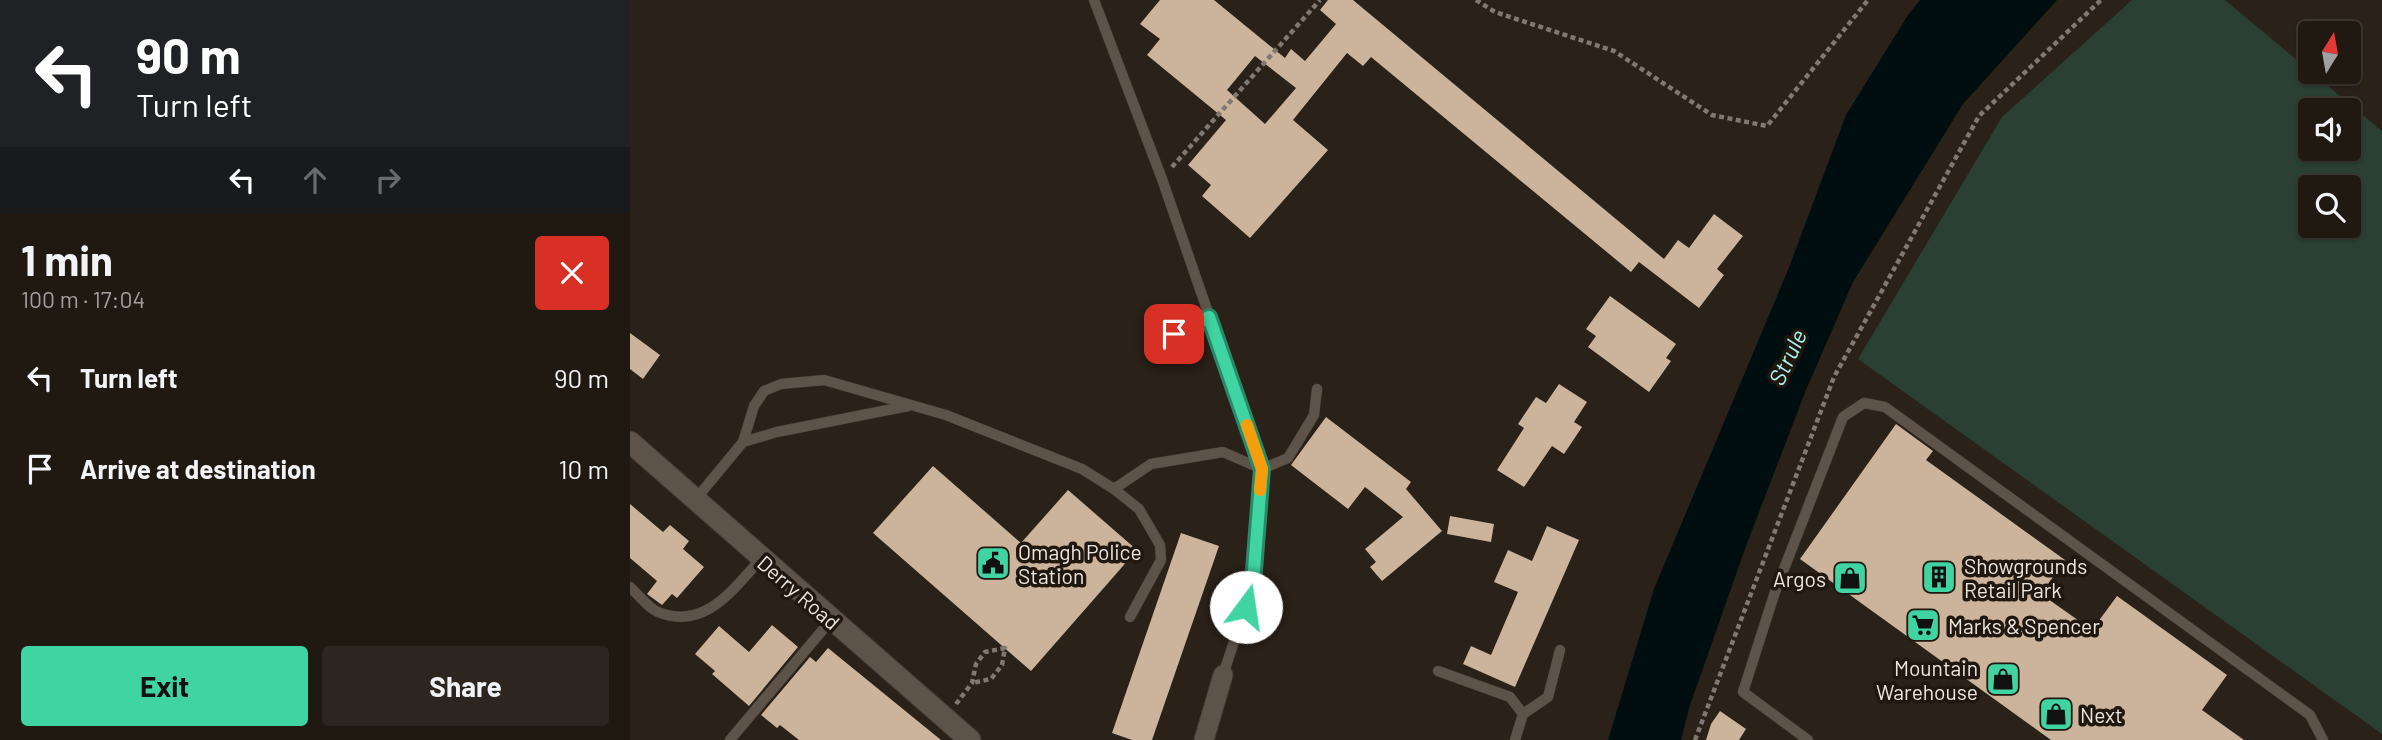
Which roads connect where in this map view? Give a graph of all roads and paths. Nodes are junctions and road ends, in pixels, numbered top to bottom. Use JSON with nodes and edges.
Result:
{"nodes":[{"id":1,"x":1094,"y":0,"type":"edge"},
{"id":2,"x":1320,"y":0,"type":"edge"},
{"id":3,"x":1476,"y":0,"type":"edge"},
{"id":4,"x":1868,"y":0,"type":"edge"},
{"id":5,"x":2101,"y":0,"type":"edge"},
{"id":6,"x":1162,"y":179,"type":"junction"},
{"id":7,"x":1209,"y":317,"type":"junction"},
{"id":8,"x":1156,"y":342,"type":"dead end"},
{"id":9,"x":1317,"y":388,"type":"dead end"},
{"id":10,"x":873,"y":395,"type":"junction"},
{"id":11,"x":908,"y":406,"type":"junction"},
{"id":12,"x":880,"y":412,"type":"junction"},
{"id":13,"x":630,"y":442,"type":"edge"},
{"id":14,"x":743,"y":442,"type":"junction"},
{"id":15,"x":1262,"y":469,"type":"junction"},
{"id":16,"x":1114,"y":489,"type":"junction"},
{"id":17,"x":695,"y":500,"type":"junction"},
{"id":18,"x":761,"y":559,"type":"junction"},
{"id":19,"x":630,"y":587,"type":"edge"},
{"id":20,"x":1130,"y":617,"type":"dead end"},
{"id":21,"x":831,"y":620,"type":"junction"},
{"id":22,"x":1560,"y":650,"type":"dead end"},
{"id":23,"x":1438,"y":671,"type":"dead end"},
{"id":24,"x":1223,"y":676,"type":"joint"},
{"id":25,"x":972,"y":683,"type":"junction"},
{"id":26,"x":1523,"y":714,"type":"junction"},
{"id":27,"x":946,"y":719,"type":"junction"},
{"id":28,"x":730,"y":740,"type":"edge"},
{"id":29,"x":970,"y":740,"type":"edge"},
{"id":30,"x":1204,"y":740,"type":"edge"},
{"id":31,"x":1515,"y":740,"type":"edge"},
{"id":32,"x":1695,"y":740,"type":"edge"},
{"id":33,"x":1808,"y":740,"type":"edge"},
{"id":34,"x":2323,"y":740,"type":"edge"}],
"edges":[{"from":1,"to":6,"type":"lane"},
{"from":2,"to":6,"type":"path"},
{"from":3,"to":4,"type":"path"},
{"from":5,"to":32,"type":"path"},
{"from":6,"to":7,"type":"lane"},
{"from":7,"to":8,"type":"lane"},
{"from":7,"to":15,"type":"lane"},
{"from":9,"to":15,"type":"lane"},
{"from":10,"to":11,"type":"lane"},
{"from":10,"to":12,"type":"lane"},
{"from":10,"to":14,"type":"lane"},
{"from":11,"to":12,"type":"lane"},
{"from":11,"to":16,"type":"lane"},
{"from":12,"to":14,"type":"lane"},
{"from":13,"to":17,"type":"main road","name":"Derry Road"},
{"from":14,"to":17,"type":"lane"},
{"from":15,"to":16,"type":"lane"},
{"from":15,"to":24,"type":"lane"},
{"from":16,"to":20,"type":"lane"},
{"from":17,"to":18,"type":"main road","name":"Derry Road"},
{"from":18,"to":19,"type":"lane"},
{"from":18,"to":21,"type":"main road","name":"Derry Road"},
{"from":21,"to":27,"type":"main road","name":"Derry Road"},
{"from":21,"to":28,"type":"lane"},
{"from":22,"to":26,"type":"lane"},
{"from":23,"to":26,"type":"lane"},
{"from":24,"to":30,"type":"street"},
{"from":25,"to":25,"type":"path"},
{"from":25,"to":27,"type":"path"},
{"from":26,"to":31,"type":"lane"},
{"from":27,"to":29,"type":"main road","name":"Derry Road"},
{"from":33,"to":34,"type":"lane"}]}
